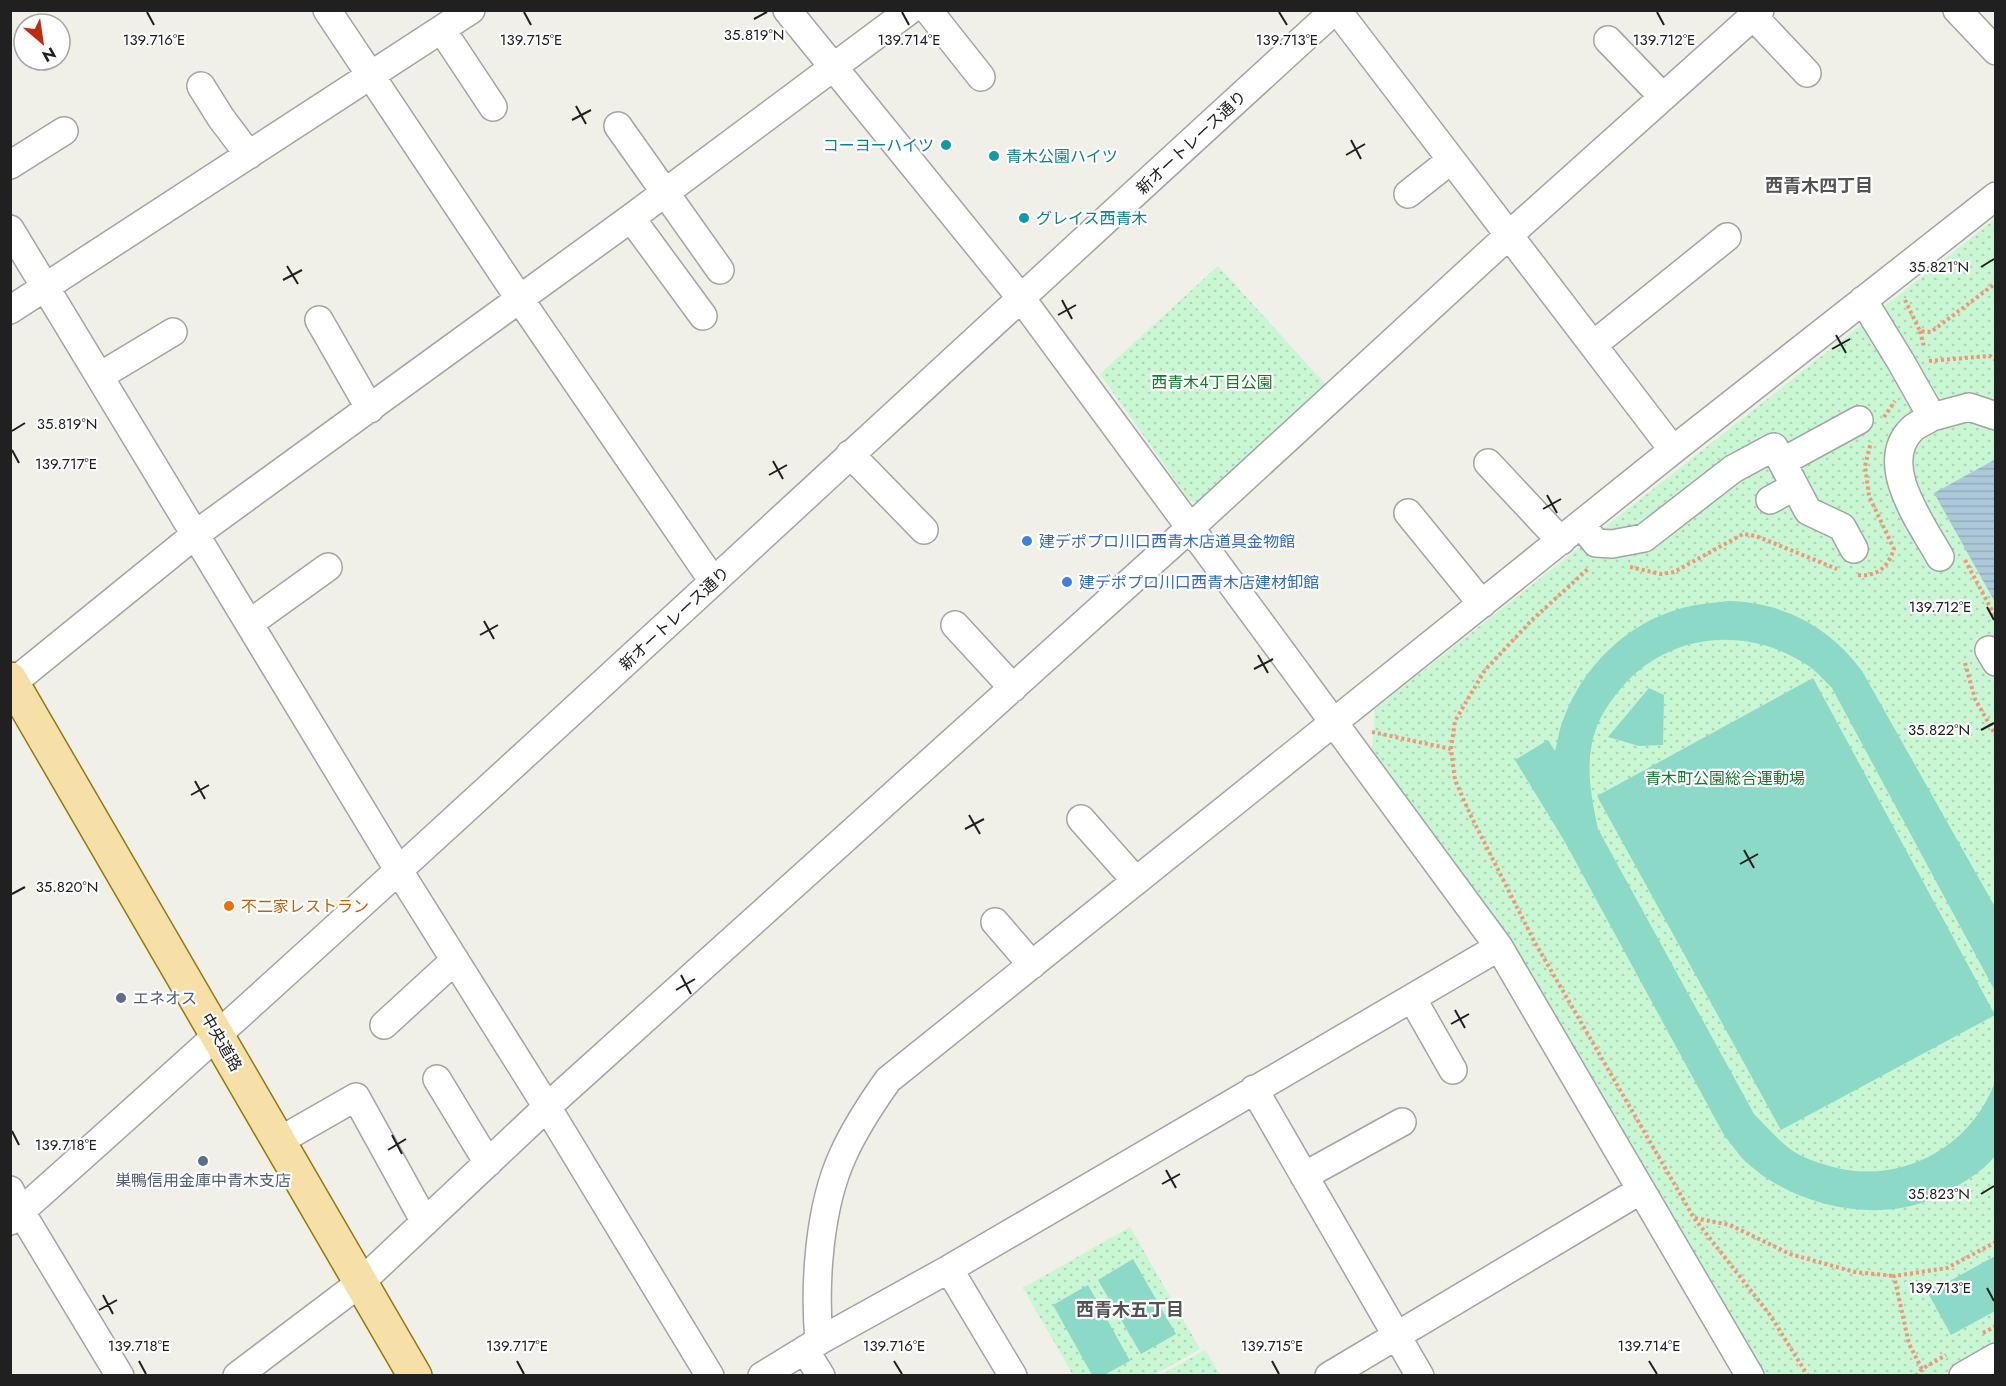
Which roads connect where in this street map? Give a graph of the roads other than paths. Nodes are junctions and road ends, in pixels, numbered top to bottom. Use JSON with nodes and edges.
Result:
{"nodes":[{"id":1,"x":327,"y":10,"type":"edge"},
{"id":2,"x":471,"y":10,"type":"edge"},
{"id":3,"x":788,"y":10,"type":"edge"},
{"id":4,"x":910,"y":10,"type":"edge"},
{"id":5,"x":928,"y":10,"type":"edge"},
{"id":6,"x":1336,"y":10,"type":"edge"},
{"id":7,"x":1957,"y":10,"type":"edge"},
{"id":8,"x":1756,"y":13,"type":"edge"},
{"id":9,"x":442,"y":30,"type":"junction"},
{"id":10,"x":1608,"y":40,"type":"dead end"},
{"id":11,"x":1995,"y":48,"type":"edge"},
{"id":12,"x":833,"y":67,"type":"junction"},
{"id":13,"x":1807,"y":73,"type":"dead end"},
{"id":14,"x":370,"y":76,"type":"junction"},
{"id":15,"x":981,"y":77,"type":"dead end"},
{"id":16,"x":201,"y":86,"type":"dead end"},
{"id":17,"x":1663,"y":97,"type":"junction"},
{"id":18,"x":493,"y":107,"type":"dead end"},
{"id":19,"x":618,"y":126,"type":"dead end"},
{"id":20,"x":64,"y":131,"type":"dead end"},
{"id":21,"x":249,"y":155,"type":"junction"},
{"id":22,"x":1451,"y":160,"type":"junction"},
{"id":23,"x":10,"y":165,"type":"edge"},
{"id":24,"x":665,"y":192,"type":"junction"},
{"id":25,"x":1408,"y":194,"type":"dead end"},
{"id":26,"x":1995,"y":196,"type":"edge"},
{"id":27,"x":631,"y":218,"type":"junction"},
{"id":28,"x":10,"y":229,"type":"edge"},
{"id":29,"x":1509,"y":235,"type":"junction"},
{"id":30,"x":1727,"y":237,"type":"dead end"},
{"id":31,"x":720,"y":270,"type":"dead end"},
{"id":32,"x":46,"y":287,"type":"junction"},
{"id":33,"x":519,"y":298,"type":"junction"},
{"id":34,"x":1021,"y":298,"type":"junction"},
{"id":35,"x":1863,"y":300,"type":"junction"},
{"id":36,"x":10,"y":310,"type":"edge"},
{"id":37,"x":703,"y":316,"type":"dead end"},
{"id":38,"x":319,"y":320,"type":"dead end"},
{"id":39,"x":173,"y":332,"type":"dead end"},
{"id":40,"x":1593,"y":345,"type":"junction"},
{"id":41,"x":100,"y":376,"type":"junction"},
{"id":42,"x":370,"y":409,"type":"junction"},
{"id":43,"x":1995,"y":416,"type":"edge"},
{"id":44,"x":1932,"y":417,"type":"junction"},
{"id":45,"x":1871,"y":426,"type":"road end"},
{"id":46,"x":1673,"y":450,"type":"junction"},
{"id":47,"x":850,"y":454,"type":"junction"},
{"id":48,"x":1782,"y":462,"type":"junction"},
{"id":49,"x":1488,"y":463,"type":"dead end"},
{"id":50,"x":1795,"y":486,"type":"junction"},
{"id":51,"x":1770,"y":500,"type":"dead end"},
{"id":52,"x":1408,"y":513,"type":"dead end"},
{"id":53,"x":1190,"y":528,"type":"junction"},
{"id":54,"x":924,"y":530,"type":"dead end"},
{"id":55,"x":1571,"y":532,"type":"junction"},
{"id":56,"x":196,"y":534,"type":"junction"},
{"id":57,"x":1951,"y":556,"type":"road end"},
{"id":58,"x":1848,"y":565,"type":"road end"},
{"id":59,"x":328,"y":567,"type":"dead end"},
{"id":60,"x":714,"y":581,"type":"junction"},
{"id":61,"x":1482,"y":604,"type":"junction"},
{"id":62,"x":250,"y":623,"type":"junction"},
{"id":63,"x":955,"y":626,"type":"dead end"},
{"id":64,"x":11,"y":682,"type":"edge"},
{"id":65,"x":1013,"y":688,"type":"junction"},
{"id":66,"x":1333,"y":723,"type":"junction"},
{"id":67,"x":1081,"y":819,"type":"dead end"},
{"id":68,"x":399,"y":871,"type":"junction"},
{"id":69,"x":1136,"y":881,"type":"junction"},
{"id":70,"x":995,"y":922,"type":"dead end"},
{"id":71,"x":1499,"y":947,"type":"junction"},
{"id":72,"x":455,"y":960,"type":"junction"},
{"id":73,"x":1032,"y":965,"type":"junction"},
{"id":74,"x":1412,"y":998,"type":"junction"},
{"id":75,"x":384,"y":1025,"type":"dead end"},
{"id":76,"x":218,"y":1035,"type":"junction"},
{"id":77,"x":1453,"y":1070,"type":"dead end"},
{"id":78,"x":437,"y":1078,"type":"dead end"},
{"id":79,"x":1254,"y":1089,"type":"junction"},
{"id":80,"x":547,"y":1107,"type":"junction"},
{"id":81,"x":1402,"y":1122,"type":"dead end"},
{"id":82,"x":279,"y":1140,"type":"junction"},
{"id":83,"x":488,"y":1163,"type":"junction"},
{"id":84,"x":1304,"y":1176,"type":"junction"},
{"id":85,"x":1641,"y":1190,"type":"junction"},
{"id":86,"x":14,"y":1208,"type":"edge"},
{"id":87,"x":425,"y":1222,"type":"junction"},
{"id":88,"x":949,"y":1269,"type":"junction"},
{"id":89,"x":360,"y":1283,"type":"junction"},
{"id":90,"x":1397,"y":1335,"type":"junction"},
{"id":91,"x":812,"y":1345,"type":"junction"},
{"id":92,"x":1995,"y":1357,"type":"edge"},
{"id":93,"x":120,"y":1376,"type":"edge"},
{"id":94,"x":237,"y":1376,"type":"edge"},
{"id":95,"x":415,"y":1376,"type":"edge"},
{"id":96,"x":710,"y":1376,"type":"edge"},
{"id":97,"x":762,"y":1376,"type":"edge"},
{"id":98,"x":821,"y":1376,"type":"edge"},
{"id":99,"x":1013,"y":1376,"type":"edge"},
{"id":100,"x":1329,"y":1376,"type":"edge"},
{"id":101,"x":1420,"y":1376,"type":"edge"},
{"id":102,"x":1750,"y":1376,"type":"edge"},
{"id":103,"x":1963,"y":1376,"type":"edge"}],
"edges":[{"from":1,"to":14,"type":"street"},
{"from":2,"to":9,"type":"street"},
{"from":3,"to":12,"type":"street"},
{"from":4,"to":12,"type":"street"},
{"from":5,"to":15,"type":"street"},
{"from":6,"to":22,"type":"street"},
{"from":6,"to":34,"type":"street","name":"新オートレース通り"},
{"from":7,"to":11,"type":"street"},
{"from":8,"to":13,"type":"street"},
{"from":8,"to":17,"type":"street"},
{"from":9,"to":14,"type":"street"},
{"from":9,"to":18,"type":"street"},
{"from":10,"to":17,"type":"street"},
{"from":12,"to":24,"type":"street"},
{"from":12,"to":34,"type":"street"},
{"from":14,"to":21,"type":"street"},
{"from":14,"to":33,"type":"street"},
{"from":16,"to":21,"type":"street"},
{"from":17,"to":29,"type":"street"},
{"from":19,"to":24,"type":"street"},
{"from":20,"to":23,"type":"street"},
{"from":21,"to":32,"type":"street"},
{"from":22,"to":25,"type":"street"},
{"from":22,"to":29,"type":"street"},
{"from":24,"to":27,"type":"street"},
{"from":24,"to":31,"type":"street"},
{"from":26,"to":35,"type":"street"},
{"from":27,"to":33,"type":"street"},
{"from":27,"to":37,"type":"street"},
{"from":28,"to":32,"type":"street"},
{"from":29,"to":40,"type":"street"},
{"from":29,"to":53,"type":"street"},
{"from":30,"to":40,"type":"street"},
{"from":32,"to":36,"type":"street"},
{"from":32,"to":41,"type":"street"},
{"from":33,"to":42,"type":"street"},
{"from":33,"to":60,"type":"street"},
{"from":34,"to":47,"type":"street","name":"新オートレース通り"},
{"from":34,"to":53,"type":"street"},
{"from":35,"to":44,"type":"street"},
{"from":35,"to":46,"type":"street"},
{"from":38,"to":42,"type":"street"},
{"from":39,"to":41,"type":"street"},
{"from":40,"to":46,"type":"street"},
{"from":41,"to":56,"type":"street"},
{"from":42,"to":56,"type":"street"},
{"from":43,"to":44,"type":"street"},
{"from":44,"to":57,"type":"street"},
{"from":45,"to":48,"type":"street"},
{"from":46,"to":55,"type":"street"},
{"from":47,"to":54,"type":"street"},
{"from":47,"to":60,"type":"street","name":"新オートレース通り"},
{"from":48,"to":50,"type":"street"},
{"from":48,"to":55,"type":"street"},
{"from":49,"to":55,"type":"street"},
{"from":50,"to":51,"type":"street"},
{"from":50,"to":58,"type":"street"},
{"from":52,"to":61,"type":"street"},
{"from":53,"to":65,"type":"street"},
{"from":53,"to":66,"type":"street"},
{"from":55,"to":61,"type":"street"},
{"from":56,"to":62,"type":"street"},
{"from":56,"to":64,"type":"street"},
{"from":59,"to":62,"type":"street"},
{"from":60,"to":68,"type":"street","name":"新オートレース通り"},
{"from":61,"to":66,"type":"street"},
{"from":62,"to":68,"type":"street"},
{"from":63,"to":65,"type":"street"},
{"from":64,"to":76,"type":"main road","name":"中央道路"},
{"from":65,"to":80,"type":"street"},
{"from":66,"to":69,"type":"street"},
{"from":66,"to":71,"type":"street"},
{"from":67,"to":69,"type":"street"},
{"from":68,"to":72,"type":"street"},
{"from":68,"to":76,"type":"street","name":"新オートレース通り"},
{"from":69,"to":73,"type":"street"},
{"from":70,"to":73,"type":"street"},
{"from":71,"to":74,"type":"street"},
{"from":71,"to":85,"type":"street"},
{"from":72,"to":75,"type":"street"},
{"from":72,"to":80,"type":"street"},
{"from":73,"to":91,"type":"street"},
{"from":74,"to":77,"type":"street"},
{"from":74,"to":79,"type":"street"},
{"from":76,"to":82,"type":"main road","name":"中央道路"},
{"from":76,"to":86,"type":"street","name":"新オートレース通り"},
{"from":78,"to":83,"type":"street"},
{"from":79,"to":84,"type":"street"},
{"from":79,"to":88,"type":"street"},
{"from":80,"to":83,"type":"street"},
{"from":80,"to":96,"type":"street"},
{"from":81,"to":84,"type":"street"},
{"from":82,"to":87,"type":"street"},
{"from":82,"to":89,"type":"main road","name":"中央道路"},
{"from":83,"to":87,"type":"street"},
{"from":84,"to":90,"type":"street"},
{"from":85,"to":90,"type":"street"},
{"from":85,"to":102,"type":"street"},
{"from":86,"to":93,"type":"street"},
{"from":87,"to":89,"type":"street"},
{"from":88,"to":91,"type":"street"},
{"from":88,"to":99,"type":"street"},
{"from":89,"to":94,"type":"street"},
{"from":89,"to":95,"type":"main road","name":"中央道路"},
{"from":90,"to":100,"type":"street"},
{"from":90,"to":101,"type":"street"},
{"from":91,"to":97,"type":"street"},
{"from":91,"to":98,"type":"street"},
{"from":92,"to":103,"type":"street"}]}
